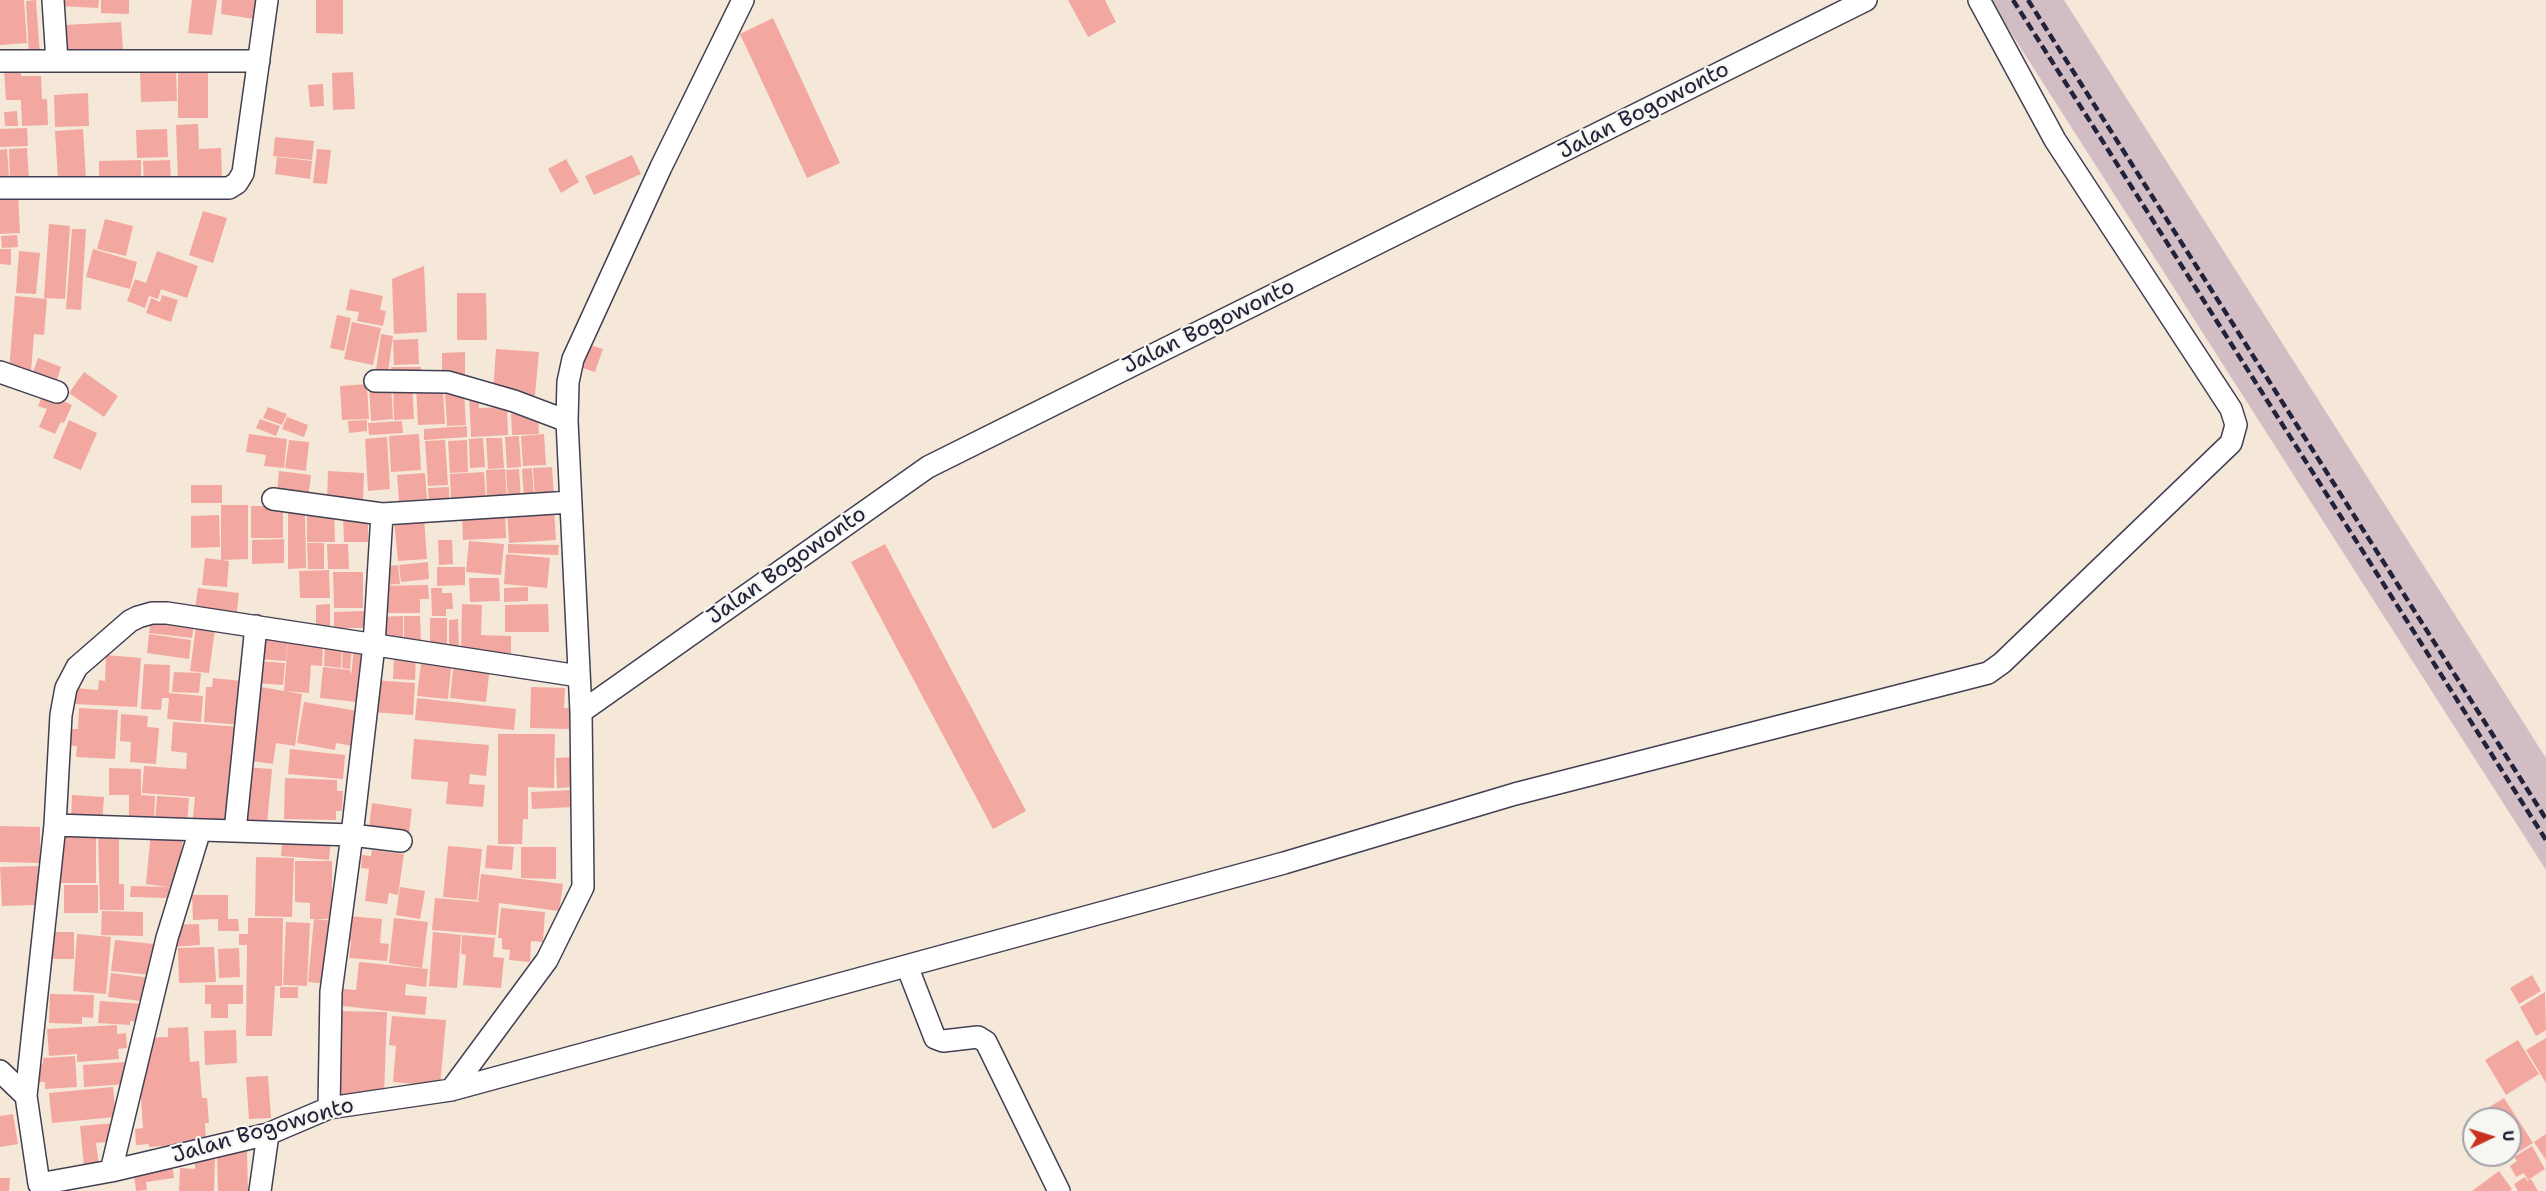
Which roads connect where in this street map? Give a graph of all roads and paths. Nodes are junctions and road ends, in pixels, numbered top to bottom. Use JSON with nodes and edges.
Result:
{"nodes":[{"id":1,"x":53,"y":0,"type":"edge"},
{"id":2,"x":267,"y":0,"type":"edge"},
{"id":3,"x":743,"y":0,"type":"edge"},
{"id":4,"x":1866,"y":0,"type":"edge"},
{"id":5,"x":1979,"y":0,"type":"edge"},
{"id":6,"x":0,"y":61,"type":"edge"},
{"id":7,"x":57,"y":61,"type":"junction"},
{"id":8,"x":259,"y":61,"type":"junction"},
{"id":9,"x":0,"y":188,"type":"edge"},
{"id":10,"x":0,"y":372,"type":"edge"},
{"id":11,"x":375,"y":381,"type":"dead end"},
{"id":12,"x":57,"y":392,"type":"dead end"},
{"id":13,"x":567,"y":421,"type":"junction"},
{"id":14,"x":273,"y":499,"type":"dead end"},
{"id":15,"x":571,"y":502,"type":"junction"},
{"id":16,"x":382,"y":514,"type":"junction"},
{"id":17,"x":256,"y":626,"type":"junction"},
{"id":18,"x":374,"y":645,"type":"junction"},
{"id":19,"x":579,"y":676,"type":"junction"},
{"id":20,"x":581,"y":712,"type":"junction"},
{"id":21,"x":55,"y":825,"type":"junction"},
{"id":22,"x":200,"y":830,"type":"junction"},
{"id":23,"x":235,"y":831,"type":"junction"},
{"id":24,"x":352,"y":835,"type":"junction"},
{"id":25,"x":401,"y":841,"type":"dead end"},
{"id":26,"x":907,"y":966,"type":"junction"},
{"id":27,"x":0,"y":1071,"type":"edge"},
{"id":28,"x":451,"y":1090,"type":"junction"},
{"id":29,"x":26,"y":1096,"type":"junction"},
{"id":30,"x":329,"y":1108,"type":"junction"},
{"id":31,"x":268,"y":1134,"type":"junction"},
{"id":32,"x":111,"y":1171,"type":"junction"},
{"id":33,"x":38,"y":1187,"type":"edge"},
{"id":34,"x":260,"y":1191,"type":"edge"},
{"id":35,"x":1059,"y":1191,"type":"edge"}],
"edges":[{"from":1,"to":7,"type":"street"},
{"from":2,"to":8,"type":"street"},
{"from":3,"to":13,"type":"street"},
{"from":4,"to":20,"type":"street","name":"Jalan Bogowonto"},
{"from":5,"to":26,"type":"street","name":"Jalan Bogowonto"},
{"from":6,"to":7,"type":"street"},
{"from":7,"to":8,"type":"street"},
{"from":8,"to":9,"type":"street"},
{"from":10,"to":12,"type":"street"},
{"from":11,"to":13,"type":"street"},
{"from":13,"to":15,"type":"street"},
{"from":14,"to":16,"type":"street"},
{"from":15,"to":16,"type":"street"},
{"from":15,"to":19,"type":"street"},
{"from":16,"to":18,"type":"street"},
{"from":17,"to":18,"type":"street","name":"Jalan Bogowonto"},
{"from":17,"to":21,"type":"street","name":"Jalan Bogowonto"},
{"from":17,"to":23,"type":"street"},
{"from":18,"to":19,"type":"street","name":"Jalan Bogowonto"},
{"from":18,"to":24,"type":"street"},
{"from":19,"to":20,"type":"street"},
{"from":20,"to":28,"type":"street"},
{"from":21,"to":22,"type":"street"},
{"from":21,"to":29,"type":"street","name":"Jalan Bogowonto"},
{"from":22,"to":23,"type":"street"},
{"from":22,"to":32,"type":"street"},
{"from":23,"to":24,"type":"street"},
{"from":24,"to":25,"type":"street"},
{"from":24,"to":30,"type":"street"},
{"from":26,"to":28,"type":"street","name":"Jalan Bogowonto"},
{"from":26,"to":35,"type":"street"},
{"from":27,"to":29,"type":"street"},
{"from":28,"to":30,"type":"street","name":"Jalan Bogowonto"},
{"from":29,"to":33,"type":"street","name":"Jalan Bogowonto"},
{"from":30,"to":31,"type":"street","name":"Jalan Bogowonto"},
{"from":31,"to":32,"type":"street","name":"Jalan Bogowonto"},
{"from":31,"to":34,"type":"street"},
{"from":32,"to":33,"type":"street","name":"Jalan Bogowonto"}]}
